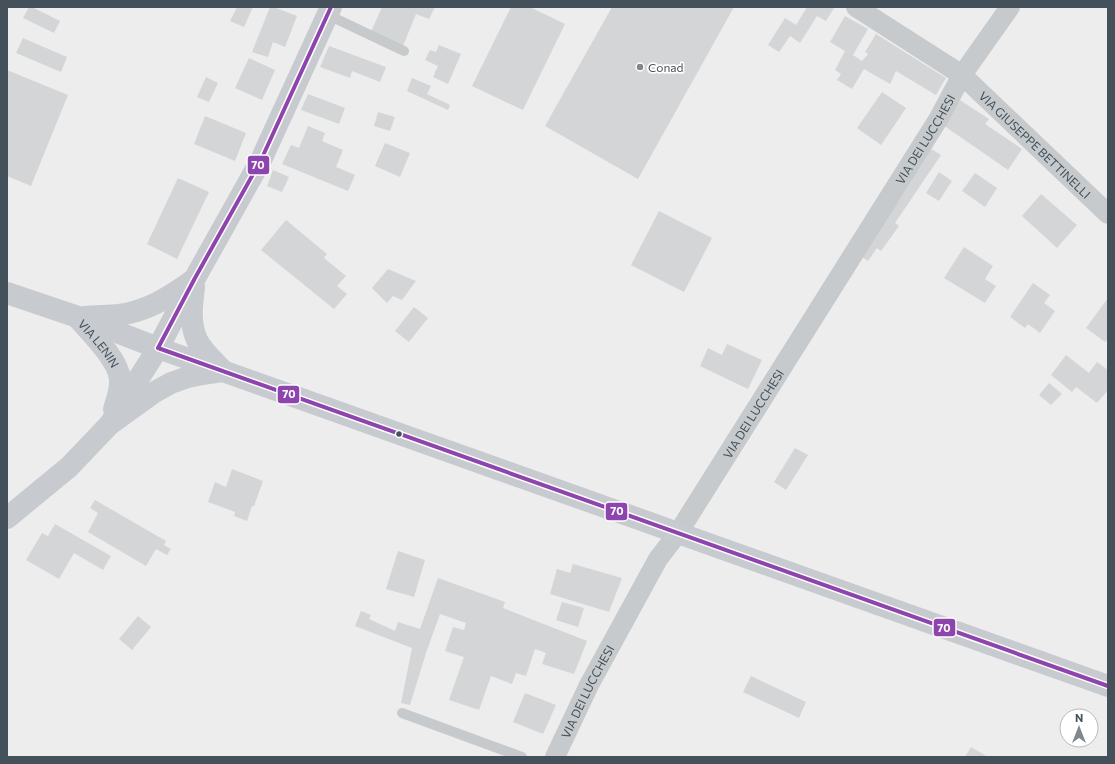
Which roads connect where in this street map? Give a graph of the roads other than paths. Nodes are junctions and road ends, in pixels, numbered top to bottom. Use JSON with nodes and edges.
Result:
{"nodes":[{"id":1,"x":856,"y":7,"type":"edge"},
{"id":2,"x":1010,"y":7,"type":"edge"},
{"id":3,"x":329,"y":11,"type":"edge"},
{"id":4,"x":404,"y":51,"type":"dead end"},
{"id":5,"x":962,"y":75,"type":"junction"},
{"id":6,"x":1108,"y":214,"type":"edge"},
{"id":7,"x":195,"y":278,"type":"junction"},
{"id":8,"x":7,"y":293,"type":"edge"},
{"id":9,"x":78,"y":317,"type":"junction"},
{"id":10,"x":158,"y":348,"type":"junction"},
{"id":11,"x":223,"y":371,"type":"junction"},
{"id":12,"x":110,"y":424,"type":"junction"},
{"id":13,"x":7,"y":518,"type":"edge"},
{"id":14,"x":678,"y":533,"type":"junction"},
{"id":15,"x":1108,"y":686,"type":"edge"},
{"id":16,"x":402,"y":713,"type":"dead end"},
{"id":17,"x":522,"y":757,"type":"edge"},
{"id":18,"x":555,"y":757,"type":"edge"}],
"edges":[{"from":1,"to":5,"type":"street","name":"VIA GIUSEPPE BETTINELLI"},
{"from":2,"to":5,"type":"street","name":"VIA DEI LUCCHESI"},
{"from":3,"to":4,"type":"lane"},
{"from":3,"to":7,"type":"main road","name":"VIA LENIN"},
{"from":5,"to":6,"type":"street","name":"VIA GIUSEPPE BETTINELLI"},
{"from":5,"to":14,"type":"street","name":"VIA DEI LUCCHESI"},
{"from":7,"to":9,"type":"main road","name":"VIA LENIN"},
{"from":7,"to":10,"type":"main road","name":"VIA LENIN"},
{"from":7,"to":11,"type":"main road","name":"VIA LENIN"},
{"from":8,"to":9,"type":"main road"},
{"from":9,"to":10,"type":"main road"},
{"from":9,"to":12,"type":"main road","name":"VIA LENIN"},
{"from":10,"to":11,"type":"main road"},
{"from":10,"to":12,"type":"main road","name":"VIA LENIN"},
{"from":11,"to":12,"type":"main road","name":"VIA LENIN"},
{"from":11,"to":14,"type":"main road"},
{"from":12,"to":13,"type":"main road","name":"VIA LENIN"},
{"from":14,"to":15,"type":"main road"},
{"from":14,"to":18,"type":"street","name":"VIA DEI LUCCHESI"},
{"from":16,"to":17,"type":"lane"}]}
